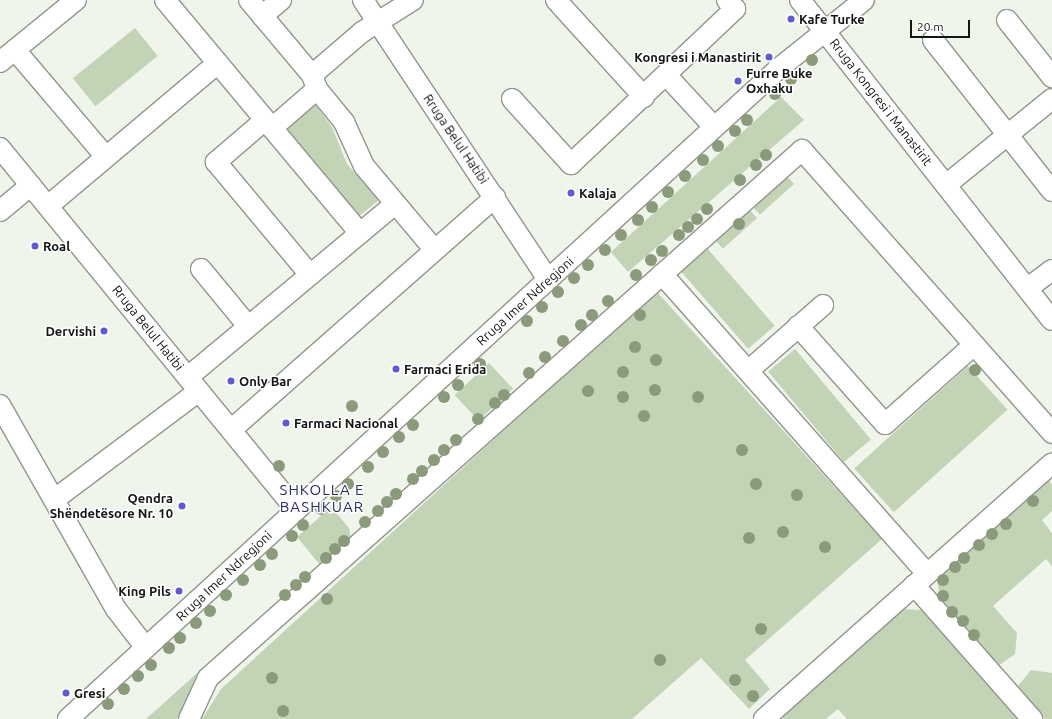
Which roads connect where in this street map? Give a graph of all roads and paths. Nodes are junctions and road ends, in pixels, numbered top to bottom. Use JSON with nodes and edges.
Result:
{"nodes":[{"id":1,"x":76,"y":0,"type":"edge"},
{"id":2,"x":165,"y":0,"type":"edge"},
{"id":3,"x":249,"y":0,"type":"edge"},
{"id":4,"x":281,"y":0,"type":"edge"},
{"id":5,"x":363,"y":0,"type":"edge"},
{"id":6,"x":413,"y":0,"type":"edge"},
{"id":7,"x":556,"y":0,"type":"edge"},
{"id":8,"x":726,"y":0,"type":"edge"},
{"id":9,"x":800,"y":0,"type":"edge"},
{"id":10,"x":864,"y":0,"type":"edge"},
{"id":11,"x":262,"y":16,"type":"junction"},
{"id":12,"x":1007,"y":20,"type":"dead end"},
{"id":13,"x":377,"y":22,"type":"junction"},
{"id":14,"x":825,"y":31,"type":"junction"},
{"id":15,"x":933,"y":40,"type":"dead end"},
{"id":16,"x":15,"y":50,"type":"junction"},
{"id":17,"x":0,"y":62,"type":"edge"},
{"id":18,"x":218,"y":63,"type":"junction"},
{"id":19,"x":666,"y":76,"type":"junction"},
{"id":20,"x":1052,"y":77,"type":"edge"},
{"id":21,"x":314,"y":82,"type":"junction"},
{"id":22,"x":644,"y":97,"type":"junction"},
{"id":23,"x":512,"y":99,"type":"dead end"},
{"id":24,"x":1052,"y":99,"type":"edge"},
{"id":25,"x":269,"y":124,"type":"junction"},
{"id":26,"x":714,"y":127,"type":"junction"},
{"id":27,"x":1008,"y":135,"type":"junction"},
{"id":28,"x":0,"y":148,"type":"edge"},
{"id":29,"x":106,"y":157,"type":"junction"},
{"id":30,"x":31,"y":185,"type":"junction"},
{"id":31,"x":946,"y":185,"type":"junction"},
{"id":32,"x":1052,"y":190,"type":"edge"},
{"id":33,"x":496,"y":197,"type":"junction"},
{"id":34,"x":395,"y":204,"type":"junction"},
{"id":35,"x":48,"y":206,"type":"junction"},
{"id":36,"x":0,"y":211,"type":"edge"},
{"id":37,"x":360,"y":233,"type":"junction"},
{"id":38,"x":434,"y":249,"type":"junction"},
{"id":39,"x":201,"y":269,"type":"dead end"},
{"id":40,"x":1052,"y":270,"type":"edge"},
{"id":41,"x":662,"y":274,"type":"junction"},
{"id":42,"x":310,"y":275,"type":"junction"},
{"id":43,"x":548,"y":279,"type":"junction"},
{"id":44,"x":1028,"y":288,"type":"junction"},
{"id":45,"x":823,"y":305,"type":"dead end"},
{"id":46,"x":1052,"y":320,"type":"edge"},
{"id":47,"x":248,"y":326,"type":"junction"},
{"id":48,"x":798,"y":326,"type":"junction"},
{"id":49,"x":974,"y":345,"type":"junction"},
{"id":50,"x":748,"y":371,"type":"junction"},
{"id":51,"x":194,"y":384,"type":"junction"},
{"id":52,"x":0,"y":405,"type":"edge"},
{"id":53,"x":231,"y":430,"type":"junction"},
{"id":54,"x":1052,"y":433,"type":"edge"},
{"id":55,"x":1052,"y":463,"type":"edge"},
{"id":56,"x":55,"y":499,"type":"junction"},
{"id":57,"x":296,"y":509,"type":"junction"},
{"id":58,"x":921,"y":580,"type":"junction"},
{"id":59,"x":146,"y":648,"type":"junction"},
{"id":60,"x":68,"y":719,"type":"edge"},
{"id":61,"x":189,"y":719,"type":"edge"},
{"id":62,"x":764,"y":719,"type":"edge"},
{"id":63,"x":1032,"y":719,"type":"edge"}],
"edges":[{"from":1,"to":16,"type":"street"},
{"from":2,"to":18,"type":"street"},
{"from":3,"to":11,"type":"street"},
{"from":4,"to":11,"type":"street"},
{"from":5,"to":13,"type":"street","name":"Rruga Belul Hatibi"},
{"from":6,"to":13,"type":"street"},
{"from":7,"to":22,"type":"street"},
{"from":8,"to":19,"type":"street"},
{"from":9,"to":14,"type":"street","name":"Rruga Kongresi i Manastirit"},
{"from":10,"to":14,"type":"street","name":"Rruga Imer Ndregjoni"},
{"from":11,"to":21,"type":"street"},
{"from":12,"to":20,"type":"street"},
{"from":13,"to":21,"type":"street"},
{"from":13,"to":33,"type":"street","name":"Rruga Belul Hatibi"},
{"from":14,"to":26,"type":"street","name":"Rruga Imer Ndregjoni"},
{"from":14,"to":31,"type":"street","name":"Rruga Kongresi i Manastirit"},
{"from":15,"to":27,"type":"street"},
{"from":16,"to":17,"type":"street"},
{"from":16,"to":29,"type":"street"},
{"from":18,"to":25,"type":"street"},
{"from":18,"to":29,"type":"street"},
{"from":19,"to":22,"type":"street"},
{"from":19,"to":26,"type":"street"},
{"from":21,"to":25,"type":"street"},
{"from":21,"to":34,"type":"street"},
{"from":22,"to":23,"type":"street"},
{"from":24,"to":27,"type":"street"},
{"from":25,"to":37,"type":"street"},
{"from":25,"to":42,"type":"street"},
{"from":26,"to":43,"type":"street","name":"Rruga Imer Ndregjoni"},
{"from":27,"to":31,"type":"street"},
{"from":27,"to":32,"type":"street"},
{"from":28,"to":30,"type":"street","name":"Rruga Belul Hatibi"},
{"from":29,"to":35,"type":"street"},
{"from":30,"to":35,"type":"street","name":"Rruga Belul Hatibi"},
{"from":30,"to":36,"type":"street"},
{"from":31,"to":44,"type":"street","name":"Rruga Kongresi i Manastirit"},
{"from":33,"to":38,"type":"street"},
{"from":33,"to":43,"type":"street","name":"Rruga Belul Hatibi"},
{"from":34,"to":37,"type":"street"},
{"from":34,"to":38,"type":"street"},
{"from":35,"to":51,"type":"street","name":"Rruga Belul Hatibi"},
{"from":37,"to":42,"type":"street"},
{"from":38,"to":53,"type":"street"},
{"from":39,"to":47,"type":"street"},
{"from":40,"to":44,"type":"street"},
{"from":41,"to":49,"type":"street"},
{"from":41,"to":50,"type":"street"},
{"from":41,"to":61,"type":"street"},
{"from":42,"to":47,"type":"street"},
{"from":43,"to":57,"type":"street","name":"Rruga Imer Ndregjoni"},
{"from":44,"to":46,"type":"street","name":"Rruga Kongresi i Manastirit"},
{"from":45,"to":48,"type":"street"},
{"from":47,"to":51,"type":"street"},
{"from":48,"to":49,"type":"street"},
{"from":48,"to":50,"type":"street"},
{"from":49,"to":54,"type":"street"},
{"from":50,"to":58,"type":"street"},
{"from":51,"to":53,"type":"street","name":"Rruga Belul Hatibi"},
{"from":51,"to":56,"type":"street"},
{"from":52,"to":56,"type":"street"},
{"from":53,"to":57,"type":"street","name":"Rruga Belul Hatibi"},
{"from":55,"to":58,"type":"street"},
{"from":56,"to":59,"type":"street"},
{"from":57,"to":59,"type":"street","name":"Rruga Imer Ndregjoni"},
{"from":58,"to":62,"type":"street"},
{"from":58,"to":63,"type":"street"},
{"from":59,"to":60,"type":"street","name":"Rruga Imer Ndregjoni"}]}
